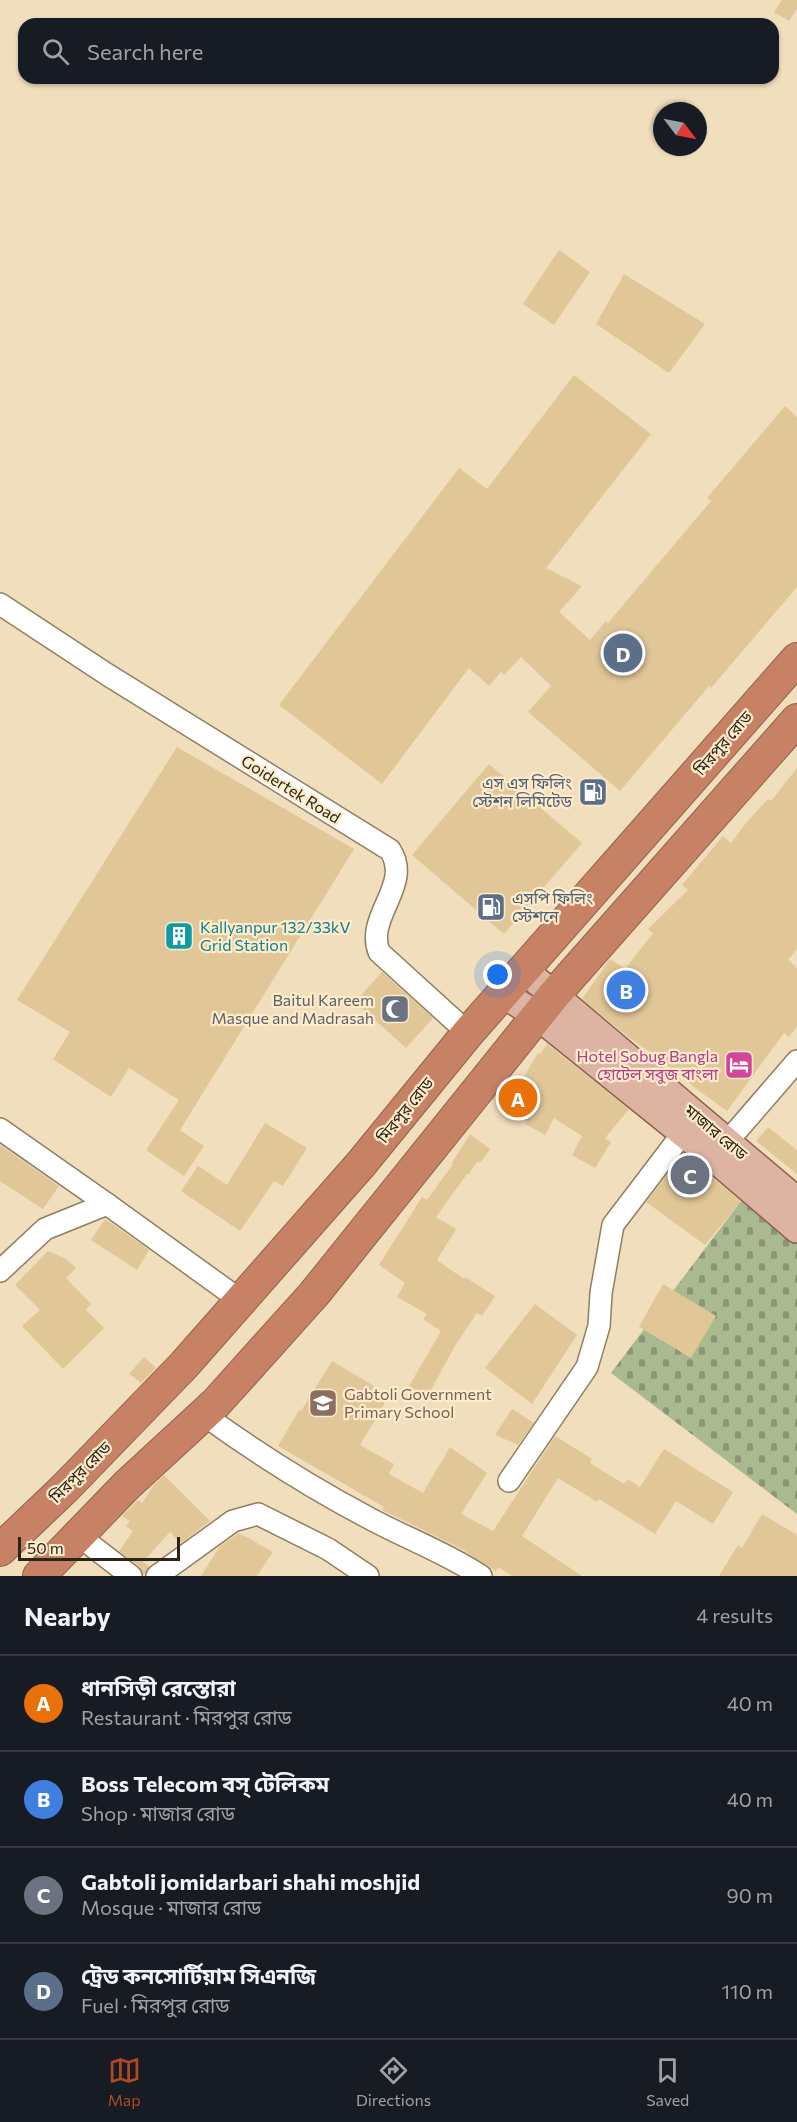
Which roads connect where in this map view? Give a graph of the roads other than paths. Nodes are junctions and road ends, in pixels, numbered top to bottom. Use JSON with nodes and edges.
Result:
{"nodes":[{"id":1,"x":0,"y":604,"type":"edge"},
{"id":2,"x":797,"y":659,"type":"edge"},
{"id":3,"x":797,"y":720,"type":"edge"},
{"id":4,"x":524,"y":970,"type":"junction"},
{"id":5,"x":503,"y":994,"type":"junction"},
{"id":6,"x":546,"y":1005,"type":"junction"},
{"id":7,"x":468,"y":1033,"type":"junction"},
{"id":8,"x":797,"y":1061,"type":"edge"},
{"id":9,"x":0,"y":1129,"type":"edge"},
{"id":10,"x":683,"y":1133,"type":"junction"},
{"id":11,"x":728,"y":1142,"type":"junction"},
{"id":12,"x":797,"y":1201,"type":"edge"},
{"id":13,"x":107,"y":1204,"type":"junction"},
{"id":14,"x":797,"y":1229,"type":"edge"},
{"id":15,"x":0,"y":1270,"type":"edge"},
{"id":16,"x":240,"y":1300,"type":"junction"},
{"id":17,"x":204,"y":1414,"type":"junction"},
{"id":18,"x":509,"y":1481,"type":"dead end"},
{"id":19,"x":79,"y":1536,"type":"junction"},
{"id":20,"x":0,"y":1550,"type":"edge"},
{"id":21,"x":39,"y":1576,"type":"edge"},
{"id":22,"x":131,"y":1576,"type":"edge"},
{"id":23,"x":157,"y":1576,"type":"edge"},
{"id":24,"x":368,"y":1576,"type":"edge"},
{"id":25,"x":481,"y":1576,"type":"edge"}],
"edges":[{"from":1,"to":7,"type":"street","name":"Goidertek Road"},
{"from":2,"to":4,"type":"highway","name":"মিরপুর রোড"},
{"from":3,"to":6,"type":"highway"},
{"from":4,"to":5,"type":"highway","name":"মিরপুর রোড"},
{"from":4,"to":6,"type":"main road","name":"মাজার রোড"},
{"from":5,"to":6,"type":"main road","name":"মাজার রোড"},
{"from":5,"to":7,"type":"highway","name":"মিরপুর রোড"},
{"from":6,"to":10,"type":"main road","name":"মাজার রোড"},
{"from":6,"to":11,"type":"main road","name":"মাজার রোড"},
{"from":6,"to":17,"type":"highway"},
{"from":7,"to":16,"type":"highway","name":"মিরপুর রোড"},
{"from":8,"to":11,"type":"street"},
{"from":9,"to":13,"type":"street"},
{"from":10,"to":14,"type":"main road","name":"মাজার রোড"},
{"from":10,"to":18,"type":"street"},
{"from":11,"to":12,"type":"main road","name":"মাজার রোড"},
{"from":13,"to":15,"type":"street"},
{"from":13,"to":16,"type":"street"},
{"from":16,"to":20,"type":"highway","name":"মিরপুর রোড"},
{"from":17,"to":19,"type":"highway"},
{"from":17,"to":25,"type":"street"},
{"from":19,"to":21,"type":"highway"},
{"from":19,"to":22,"type":"street"},
{"from":23,"to":24,"type":"street"}]}
